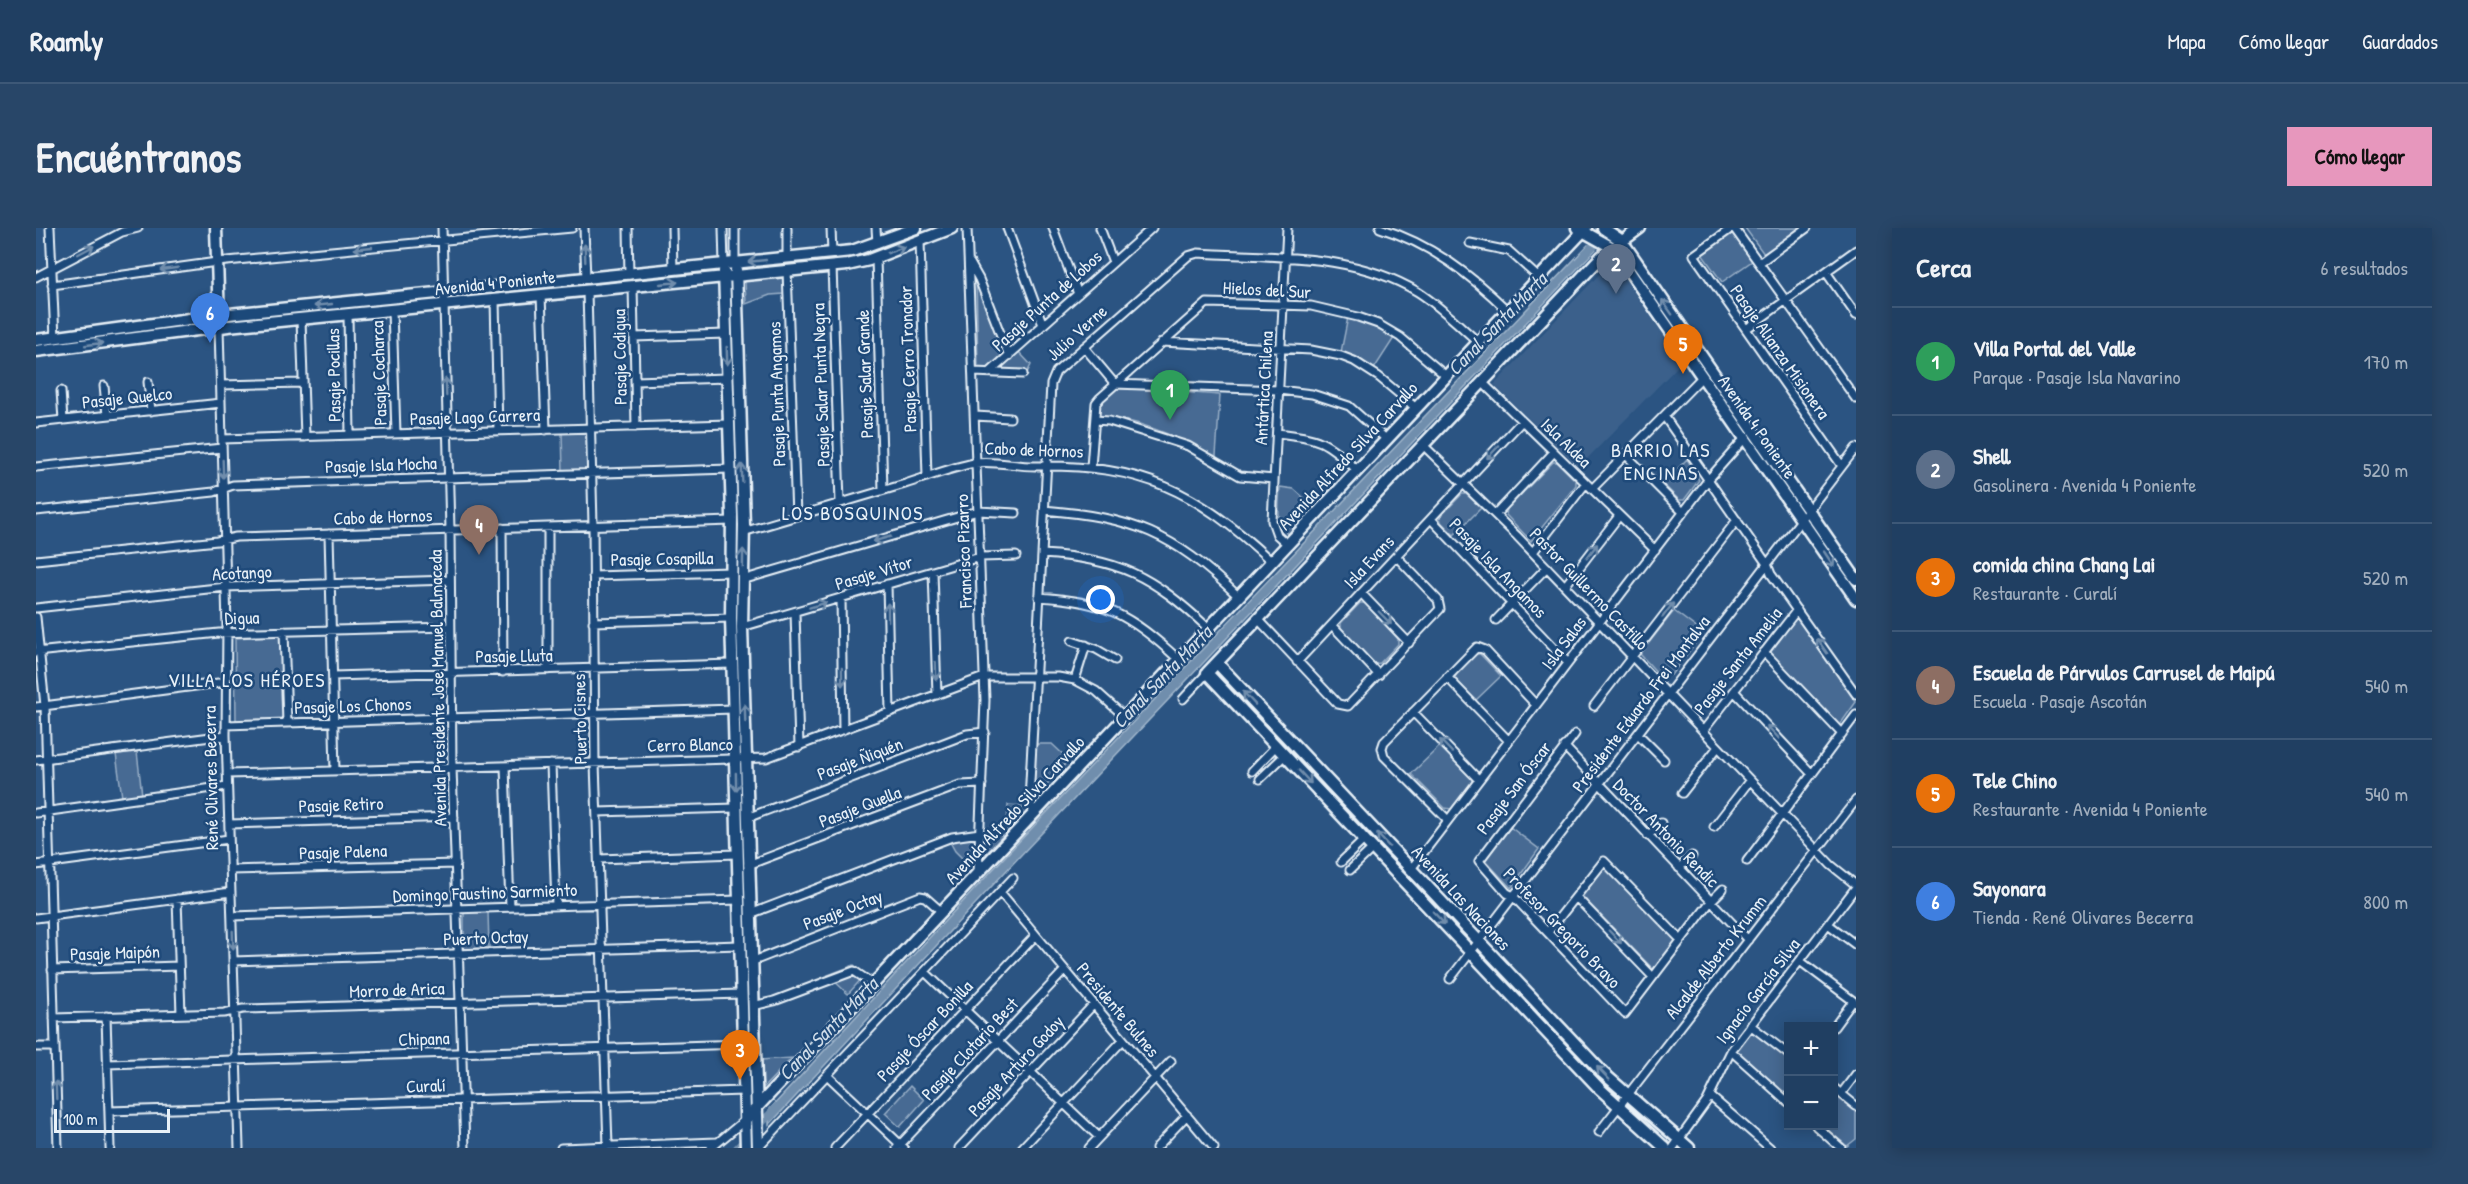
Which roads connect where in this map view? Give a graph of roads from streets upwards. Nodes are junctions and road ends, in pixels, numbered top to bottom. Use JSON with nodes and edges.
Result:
{"nodes":[{"id":1,"x":50,"y":228,"type":"edge"},
{"id":2,"x":138,"y":228,"type":"edge"},
{"id":3,"x":216,"y":228,"type":"edge"},
{"id":4,"x":442,"y":228,"type":"edge"},
{"id":5,"x":572,"y":228,"type":"edge"},
{"id":6,"x":584,"y":228,"type":"edge"},
{"id":7,"x":628,"y":228,"type":"edge"},
{"id":8,"x":672,"y":228,"type":"edge"},
{"id":9,"x":723,"y":228,"type":"edge"},
{"id":10,"x":735,"y":228,"type":"edge"},
{"id":11,"x":787,"y":228,"type":"edge"},
{"id":12,"x":831,"y":228,"type":"edge"},
{"id":13,"x":876,"y":228,"type":"edge"},
{"id":14,"x":916,"y":228,"type":"edge"},
{"id":15,"x":952,"y":228,"type":"edge"},
{"id":16,"x":967,"y":228,"type":"edge"},
{"id":17,"x":1007,"y":228,"type":"edge"},
{"id":18,"x":1053,"y":228,"type":"edge"},
{"id":19,"x":1100,"y":228,"type":"edge"},
{"id":20,"x":1287,"y":228,"type":"edge"},
{"id":21,"x":1380,"y":228,"type":"edge"},
{"id":22,"x":1603,"y":228,"type":"edge"},
{"id":23,"x":1640,"y":228,"type":"edge"},
{"id":24,"x":1733,"y":228,"type":"edge"},
{"id":25,"x":1807,"y":228,"type":"edge"},
{"id":26,"x":1149,"y":229,"type":"edge"},
{"id":27,"x":1584,"y":230,"type":"edge"},
{"id":28,"x":442,"y":240,"type":"junction"},
{"id":29,"x":920,"y":241,"type":"junction"},
{"id":30,"x":1614,"y":242,"type":"junction"},
{"id":31,"x":1470,"y":243,"type":"dead end"},
{"id":32,"x":877,"y":244,"type":"junction"},
{"id":33,"x":1856,"y":250,"type":"edge"},
{"id":34,"x":832,"y":253,"type":"junction"},
{"id":35,"x":787,"y":258,"type":"junction"},
{"id":36,"x":876,"y":258,"type":"junction"},
{"id":37,"x":1285,"y":258,"type":"junction"},
{"id":38,"x":217,"y":262,"type":"junction"},
{"id":39,"x":1113,"y":262,"type":"junction"},
{"id":40,"x":970,"y":263,"type":"junction"},
{"id":41,"x":1759,"y":263,"type":"junction"},
{"id":42,"x":735,"y":264,"type":"junction"},
{"id":43,"x":724,"y":265,"type":"junction"},
{"id":44,"x":831,"y":266,"type":"junction"},
{"id":45,"x":52,"y":269,"type":"junction"},
{"id":46,"x":674,"y":270,"type":"junction"},
{"id":47,"x":787,"y":270,"type":"junction"},
{"id":48,"x":1826,"y":272,"type":"junction"},
{"id":49,"x":629,"y":275,"type":"junction"},
{"id":50,"x":736,"y":276,"type":"junction"},
{"id":51,"x":36,"y":277,"type":"edge"},
{"id":52,"x":724,"y":277,"type":"junction"},
{"id":53,"x":1539,"y":278,"type":"junction"},
{"id":54,"x":586,"y":279,"type":"junction"},
{"id":55,"x":52,"y":285,"type":"junction"},
{"id":56,"x":633,"y":286,"type":"junction"},
{"id":57,"x":587,"y":291,"type":"junction"},
{"id":58,"x":444,"y":293,"type":"junction"},
{"id":59,"x":1078,"y":294,"type":"junction"},
{"id":60,"x":541,"y":295,"type":"junction"},
{"id":61,"x":495,"y":300,"type":"junction"},
{"id":62,"x":1786,"y":301,"type":"junction"},
{"id":63,"x":444,"y":305,"type":"junction"},
{"id":64,"x":1283,"y":305,"type":"junction"},
{"id":65,"x":392,"y":310,"type":"junction"},
{"id":66,"x":1508,"y":310,"type":"junction"},
{"id":67,"x":348,"y":315,"type":"junction"},
{"id":68,"x":1856,"y":315,"type":"edge"},
{"id":69,"x":301,"y":319,"type":"junction"},
{"id":70,"x":219,"y":321,"type":"junction"},
{"id":71,"x":1043,"y":325,"type":"junction"},
{"id":72,"x":1746,"y":329,"type":"junction"},
{"id":73,"x":726,"y":334,"type":"junction"},
{"id":74,"x":634,"y":337,"type":"junction"},
{"id":75,"x":55,"y":338,"type":"junction"},
{"id":76,"x":36,"y":340,"type":"edge"},
{"id":77,"x":1162,"y":342,"type":"junction"},
{"id":78,"x":1478,"y":342,"type":"junction"},
{"id":79,"x":1084,"y":347,"type":"junction"},
{"id":80,"x":1281,"y":348,"type":"junction"},
{"id":81,"x":36,"y":351,"type":"edge"},
{"id":82,"x":1009,"y":356,"type":"junction"},
{"id":83,"x":973,"y":372,"type":"junction"},
{"id":84,"x":989,"y":373,"type":"junction"},
{"id":85,"x":1023,"y":374,"type":"dead end"},
{"id":86,"x":1446,"y":376,"type":"junction"},
{"id":87,"x":1702,"y":377,"type":"junction"},
{"id":88,"x":727,"y":378,"type":"junction"},
{"id":89,"x":635,"y":381,"type":"junction"},
{"id":90,"x":148,"y":382,"type":"dead end"},
{"id":91,"x":1482,"y":382,"type":"junction"},
{"id":92,"x":303,"y":383,"type":"junction"},
{"id":93,"x":1115,"y":384,"type":"junction"},
{"id":94,"x":220,"y":385,"type":"junction"},
{"id":95,"x":104,"y":386,"type":"dead end"},
{"id":96,"x":1279,"y":390,"type":"junction"},
{"id":97,"x":61,"y":391,"type":"dead end"},
{"id":98,"x":1856,"y":399,"type":"edge"},
{"id":99,"x":221,"y":403,"type":"junction"},
{"id":100,"x":1416,"y":408,"type":"junction"},
{"id":101,"x":151,"y":411,"type":"junction"},
{"id":102,"x":107,"y":415,"type":"junction"},
{"id":103,"x":975,"y":416,"type":"junction"},
{"id":104,"x":1664,"y":416,"type":"junction"},
{"id":105,"x":1010,"y":418,"type":"dead end"},
{"id":106,"x":63,"y":420,"type":"junction"},
{"id":107,"x":1095,"y":420,"type":"junction"},
{"id":108,"x":1522,"y":421,"type":"junction"},
{"id":109,"x":36,"y":423,"type":"edge"},
{"id":110,"x":729,"y":424,"type":"junction"},
{"id":111,"x":636,"y":427,"type":"junction"},
{"id":112,"x":591,"y":428,"type":"junction"},
{"id":113,"x":546,"y":430,"type":"junction"},
{"id":114,"x":498,"y":431,"type":"junction"},
{"id":115,"x":447,"y":433,"type":"junction"},
{"id":116,"x":1277,"y":433,"type":"junction"},
{"id":117,"x":396,"y":434,"type":"junction"},
{"id":118,"x":350,"y":435,"type":"junction"},
{"id":119,"x":305,"y":437,"type":"junction"},
{"id":120,"x":1745,"y":438,"type":"junction"},
{"id":121,"x":1386,"y":439,"type":"junction"},
{"id":122,"x":222,"y":443,"type":"junction"},
{"id":123,"x":1423,"y":445,"type":"junction"},
{"id":124,"x":1856,"y":448,"type":"edge"},
{"id":125,"x":1554,"y":452,"type":"junction"},
{"id":126,"x":1626,"y":455,"type":"junction"},
{"id":127,"x":976,"y":463,"type":"junction"},
{"id":128,"x":1046,"y":465,"type":"junction"},
{"id":129,"x":1842,"y":466,"type":"junction"},
{"id":130,"x":36,"y":467,"type":"edge"},
{"id":131,"x":1091,"y":467,"type":"junction"},
{"id":132,"x":730,"y":469,"type":"junction"},
{"id":133,"x":1357,"y":470,"type":"junction"},
{"id":134,"x":592,"y":474,"type":"junction"},
{"id":135,"x":927,"y":477,"type":"junction"},
{"id":136,"x":449,"y":478,"type":"junction"},
{"id":137,"x":1274,"y":478,"type":"junction"},
{"id":138,"x":1708,"y":480,"type":"junction"},
{"id":139,"x":1586,"y":483,"type":"junction"},
{"id":140,"x":1464,"y":484,"type":"junction"},
{"id":141,"x":224,"y":489,"type":"junction"},
{"id":142,"x":1592,"y":489,"type":"junction"},
{"id":143,"x":884,"y":490,"type":"junction"},
{"id":144,"x":840,"y":503,"type":"junction"},
{"id":145,"x":1044,"y":510,"type":"junction"},
{"id":146,"x":1809,"y":510,"type":"junction"},
{"id":147,"x":36,"y":511,"type":"edge"},
{"id":148,"x":978,"y":511,"type":"junction"},
{"id":149,"x":1683,"y":512,"type":"junction"},
{"id":150,"x":1016,"y":513,"type":"dead end"},
{"id":151,"x":1496,"y":514,"type":"junction"},
{"id":152,"x":796,"y":516,"type":"junction"},
{"id":153,"x":1619,"y":516,"type":"junction"},
{"id":154,"x":1431,"y":519,"type":"junction"},
{"id":155,"x":1801,"y":519,"type":"junction"},
{"id":156,"x":1737,"y":520,"type":"junction"},
{"id":157,"x":732,"y":521,"type":"junction"},
{"id":158,"x":593,"y":525,"type":"junction"},
{"id":159,"x":548,"y":527,"type":"junction"},
{"id":160,"x":502,"y":528,"type":"junction"},
{"id":161,"x":450,"y":530,"type":"junction"},
{"id":162,"x":743,"y":532,"type":"junction"},
{"id":163,"x":329,"y":534,"type":"junction"},
{"id":164,"x":225,"y":539,"type":"junction"},
{"id":165,"x":1287,"y":544,"type":"junction"},
{"id":166,"x":1655,"y":550,"type":"junction"},
{"id":167,"x":1533,"y":552,"type":"junction"},
{"id":168,"x":1042,"y":554,"type":"junction"},
{"id":169,"x":1016,"y":556,"type":"dead end"},
{"id":170,"x":1396,"y":556,"type":"junction"},
{"id":171,"x":980,"y":557,"type":"junction"},
{"id":172,"x":36,"y":560,"type":"edge"},
{"id":173,"x":1271,"y":561,"type":"junction"},
{"id":174,"x":1767,"y":564,"type":"junction"},
{"id":175,"x":1547,"y":567,"type":"junction"},
{"id":176,"x":933,"y":571,"type":"junction"},
{"id":177,"x":731,"y":572,"type":"junction"},
{"id":178,"x":593,"y":576,"type":"junction"},
{"id":179,"x":1856,"y":579,"type":"edge"},
{"id":180,"x":450,"y":580,"type":"junction"},
{"id":181,"x":742,"y":580,"type":"junction"},
{"id":182,"x":330,"y":584,"type":"junction"},
{"id":183,"x":887,"y":584,"type":"junction"},
{"id":184,"x":1565,"y":586,"type":"junction"},
{"id":185,"x":226,"y":587,"type":"junction"},
{"id":186,"x":1361,"y":593,"type":"junction"},
{"id":187,"x":1238,"y":596,"type":"junction"},
{"id":188,"x":1039,"y":597,"type":"junction"},
{"id":189,"x":841,"y":598,"type":"junction"},
{"id":190,"x":1856,"y":599,"type":"edge"},
{"id":191,"x":1512,"y":604,"type":"junction"},
{"id":192,"x":36,"y":608,"type":"edge"},
{"id":193,"x":1797,"y":610,"type":"junction"},
{"id":194,"x":795,"y":612,"type":"junction"},
{"id":195,"x":36,"y":617,"type":"edge"},
{"id":196,"x":731,"y":618,"type":"junction"},
{"id":197,"x":1258,"y":619,"type":"junction"},
{"id":198,"x":1496,"y":620,"type":"dead end"},
{"id":199,"x":594,"y":622,"type":"junction"},
{"id":200,"x":1600,"y":622,"type":"junction"},
{"id":201,"x":1332,"y":625,"type":"junction"},
{"id":202,"x":450,"y":627,"type":"junction"},
{"id":203,"x":742,"y":627,"type":"junction"},
{"id":204,"x":1208,"y":628,"type":"junction"},
{"id":205,"x":332,"y":630,"type":"junction"},
{"id":206,"x":284,"y":631,"type":"junction"},
{"id":207,"x":227,"y":633,"type":"junction"},
{"id":208,"x":1072,"y":641,"type":"dead end"},
{"id":209,"x":1409,"y":643,"type":"junction"},
{"id":210,"x":1086,"y":645,"type":"junction"},
{"id":211,"x":38,"y":652,"type":"edge"},
{"id":212,"x":1764,"y":652,"type":"junction"},
{"id":213,"x":1632,"y":657,"type":"junction"},
{"id":214,"x":1178,"y":659,"type":"junction"},
{"id":215,"x":1115,"y":660,"type":"dead end"},
{"id":216,"x":1297,"y":662,"type":"junction"},
{"id":217,"x":1217,"y":663,"type":"junction"},
{"id":218,"x":1568,"y":663,"type":"junction"},
{"id":219,"x":732,"y":664,"type":"junction"},
{"id":220,"x":593,"y":669,"type":"junction"},
{"id":221,"x":548,"y":670,"type":"junction"},
{"id":222,"x":450,"y":672,"type":"junction"},
{"id":223,"x":503,"y":672,"type":"junction"},
{"id":224,"x":1207,"y":673,"type":"junction"},
{"id":225,"x":1379,"y":675,"type":"junction"},
{"id":226,"x":333,"y":676,"type":"junction"},
{"id":227,"x":984,"y":677,"type":"junction"},
{"id":228,"x":1035,"y":677,"type":"junction"},
{"id":229,"x":1447,"y":677,"type":"junction"},
{"id":230,"x":1075,"y":680,"type":"junction"},
{"id":231,"x":226,"y":682,"type":"junction"},
{"id":232,"x":1734,"y":691,"type":"junction"},
{"id":233,"x":1668,"y":694,"type":"junction"},
{"id":234,"x":1856,"y":694,"type":"edge"},
{"id":235,"x":937,"y":695,"type":"junction"},
{"id":236,"x":1183,"y":699,"type":"dead end"},
{"id":237,"x":1536,"y":705,"type":"junction"},
{"id":238,"x":45,"y":706,"type":"junction"},
{"id":239,"x":1594,"y":706,"type":"dead end"},
{"id":240,"x":36,"y":707,"type":"edge"},
{"id":241,"x":734,"y":709,"type":"junction"},
{"id":242,"x":890,"y":712,"type":"junction"},
{"id":243,"x":1413,"y":712,"type":"junction"},
{"id":244,"x":594,"y":713,"type":"junction"},
{"id":245,"x":1856,"y":715,"type":"edge"},
{"id":246,"x":1125,"y":717,"type":"junction"},
{"id":247,"x":451,"y":718,"type":"junction"},
{"id":248,"x":334,"y":722,"type":"junction"},
{"id":249,"x":287,"y":723,"type":"junction"},
{"id":250,"x":226,"y":725,"type":"junction"},
{"id":251,"x":843,"y":730,"type":"junction"},
{"id":252,"x":1703,"y":731,"type":"junction"},
{"id":253,"x":985,"y":732,"type":"junction"},
{"id":254,"x":1575,"y":734,"type":"dead end"},
{"id":255,"x":1638,"y":734,"type":"junction"},
{"id":256,"x":1842,"y":734,"type":"junction"},
{"id":257,"x":226,"y":735,"type":"junction"},
{"id":258,"x":1509,"y":741,"type":"junction"},
{"id":259,"x":1564,"y":746,"type":"junction"},
{"id":260,"x":799,"y":747,"type":"junction"},
{"id":261,"x":1276,"y":747,"type":"junction"},
{"id":262,"x":1718,"y":747,"type":"junction"},
{"id":263,"x":1285,"y":755,"type":"junction"},
{"id":264,"x":47,"y":759,"type":"junction"},
{"id":265,"x":741,"y":759,"type":"junction"},
{"id":266,"x":36,"y":760,"type":"edge"},
{"id":267,"x":1664,"y":760,"type":"dead end"},
{"id":268,"x":596,"y":763,"type":"junction"},
{"id":269,"x":551,"y":764,"type":"junction"},
{"id":270,"x":506,"y":766,"type":"junction"},
{"id":271,"x":452,"y":767,"type":"junction"},
{"id":272,"x":335,"y":771,"type":"junction"},
{"id":273,"x":1252,"y":771,"type":"dead end"},
{"id":274,"x":227,"y":774,"type":"junction"},
{"id":275,"x":1812,"y":774,"type":"junction"},
{"id":276,"x":1260,"y":779,"type":"dead end"},
{"id":277,"x":1479,"y":780,"type":"junction"},
{"id":278,"x":1750,"y":780,"type":"junction"},
{"id":279,"x":982,"y":784,"type":"junction"},
{"id":280,"x":1599,"y":785,"type":"junction"},
{"id":281,"x":227,"y":786,"type":"junction"},
{"id":282,"x":1682,"y":793,"type":"dead end"},
{"id":283,"x":1856,"y":800,"type":"edge"},
{"id":284,"x":736,"y":808,"type":"junction"},
{"id":285,"x":48,"y":811,"type":"junction"},
{"id":286,"x":597,"y":812,"type":"junction"},
{"id":287,"x":1034,"y":812,"type":"junction"},
{"id":288,"x":36,"y":813,"type":"edge"},
{"id":289,"x":1781,"y":813,"type":"junction"},
{"id":290,"x":454,"y":817,"type":"junction"},
{"id":291,"x":747,"y":818,"type":"junction"},
{"id":292,"x":1448,"y":820,"type":"junction"},
{"id":293,"x":1660,"y":823,"type":"dead end"},
{"id":294,"x":229,"y":824,"type":"junction"},
{"id":295,"x":1714,"y":827,"type":"dead end"},
{"id":296,"x":980,"y":833,"type":"junction"},
{"id":297,"x":1648,"y":836,"type":"junction"},
{"id":298,"x":229,"y":839,"type":"junction"},
{"id":299,"x":1365,"y":839,"type":"junction"},
{"id":300,"x":1373,"y":848,"type":"junction"},
{"id":301,"x":1817,"y":851,"type":"junction"},
{"id":302,"x":737,"y":854,"type":"junction"},
{"id":303,"x":1692,"y":856,"type":"dead end"},
{"id":304,"x":599,"y":859,"type":"junction"},
{"id":305,"x":1479,"y":861,"type":"joint"},
{"id":306,"x":1747,"y":861,"type":"dead end"},
{"id":307,"x":1341,"y":862,"type":"dead end"},
{"id":308,"x":49,"y":863,"type":"junction"},
{"id":309,"x":456,"y":864,"type":"junction"},
{"id":310,"x":36,"y":865,"type":"edge"},
{"id":311,"x":748,"y":865,"type":"junction"},
{"id":312,"x":1679,"y":868,"type":"junction"},
{"id":313,"x":1411,"y":869,"type":"junction"},
{"id":314,"x":230,"y":870,"type":"junction"},
{"id":315,"x":1350,"y":870,"type":"dead end"},
{"id":316,"x":978,"y":873,"type":"junction"},
{"id":317,"x":1013,"y":878,"type":"dead end"},
{"id":318,"x":1856,"y":886,"type":"edge"},
{"id":319,"x":1723,"y":889,"type":"dead end"},
{"id":320,"x":231,"y":892,"type":"junction"},
{"id":321,"x":1000,"y":892,"type":"junction"},
{"id":322,"x":1513,"y":896,"type":"junction"},
{"id":323,"x":1576,"y":897,"type":"junction"},
{"id":324,"x":177,"y":899,"type":"junction"},
{"id":325,"x":739,"y":900,"type":"junction"},
{"id":326,"x":1711,"y":901,"type":"junction"},
{"id":327,"x":600,"y":904,"type":"junction"},
{"id":328,"x":556,"y":906,"type":"junction"},
{"id":329,"x":510,"y":907,"type":"junction"},
{"id":330,"x":457,"y":909,"type":"junction"},
{"id":331,"x":942,"y":912,"type":"junction"},
{"id":332,"x":750,"y":914,"type":"junction"},
{"id":333,"x":51,"y":916,"type":"junction"},
{"id":334,"x":232,"y":916,"type":"junction"},
{"id":335,"x":36,"y":918,"type":"edge"},
{"id":336,"x":1828,"y":924,"type":"junction"},
{"id":337,"x":1548,"y":932,"type":"junction"},
{"id":338,"x":1036,"y":935,"type":"junction"},
{"id":339,"x":1681,"y":940,"type":"junction"},
{"id":340,"x":1748,"y":940,"type":"junction"},
{"id":341,"x":1479,"y":941,"type":"junction"},
{"id":342,"x":740,"y":945,"type":"junction"},
{"id":343,"x":1856,"y":945,"type":"edge"},
{"id":344,"x":602,"y":950,"type":"junction"},
{"id":345,"x":1471,"y":952,"type":"junction"},
{"id":346,"x":459,"y":954,"type":"junction"},
{"id":347,"x":233,"y":961,"type":"junction"},
{"id":348,"x":1800,"y":961,"type":"junction"},
{"id":349,"x":751,"y":962,"type":"junction"},
{"id":350,"x":179,"y":966,"type":"junction"},
{"id":351,"x":52,"y":970,"type":"junction"},
{"id":352,"x":1065,"y":970,"type":"junction"},
{"id":353,"x":925,"y":972,"type":"junction"},
{"id":354,"x":1653,"y":977,"type":"junction"},
{"id":355,"x":1450,"y":979,"type":"dead end"},
{"id":356,"x":873,"y":984,"type":"junction"},
{"id":357,"x":741,"y":994,"type":"junction"},
{"id":358,"x":603,"y":998,"type":"junction"},
{"id":359,"x":1855,"y":1002,"type":"edge"},
{"id":360,"x":460,"y":1003,"type":"junction"},
{"id":361,"x":1094,"y":1004,"type":"junction"},
{"id":362,"x":753,"y":1006,"type":"junction"},
{"id":363,"x":235,"y":1010,"type":"junction"},
{"id":364,"x":965,"y":1010,"type":"junction"},
{"id":365,"x":180,"y":1014,"type":"junction"},
{"id":366,"x":106,"y":1016,"type":"junction"},
{"id":367,"x":54,"y":1018,"type":"junction"},
{"id":368,"x":1838,"y":1022,"type":"edge"},
{"id":369,"x":1750,"y":1025,"type":"junction"},
{"id":370,"x":1124,"y":1040,"type":"junction"},
{"id":371,"x":998,"y":1041,"type":"junction"},
{"id":372,"x":743,"y":1044,"type":"junction"},
{"id":373,"x":36,"y":1047,"type":"edge"},
{"id":374,"x":55,"y":1047,"type":"junction"},
{"id":375,"x":605,"y":1048,"type":"junction"},
{"id":376,"x":1731,"y":1051,"type":"junction"},
{"id":377,"x":1784,"y":1051,"type":"edge"},
{"id":378,"x":462,"y":1053,"type":"junction"},
{"id":379,"x":236,"y":1060,"type":"junction"},
{"id":380,"x":1171,"y":1061,"type":"dead end"},
{"id":381,"x":107,"y":1064,"type":"junction"},
{"id":382,"x":1030,"y":1072,"type":"junction"},
{"id":383,"x":1856,"y":1074,"type":"edge"},
{"id":384,"x":828,"y":1076,"type":"junction"},
{"id":385,"x":1155,"y":1078,"type":"junction"},
{"id":386,"x":744,"y":1091,"type":"junction"},
{"id":387,"x":1838,"y":1092,"type":"edge"},
{"id":388,"x":1841,"y":1094,"type":"junction"},
{"id":389,"x":606,"y":1095,"type":"junction"},
{"id":390,"x":1627,"y":1096,"type":"junction"},
{"id":391,"x":1710,"y":1096,"type":"junction"},
{"id":392,"x":1784,"y":1098,"type":"edge"},
{"id":393,"x":464,"y":1100,"type":"junction"},
{"id":394,"x":1064,"y":1103,"type":"junction"},
{"id":395,"x":1856,"y":1106,"type":"edge"},
{"id":396,"x":237,"y":1107,"type":"junction"},
{"id":397,"x":1619,"y":1107,"type":"junction"},
{"id":398,"x":109,"y":1111,"type":"junction"},
{"id":399,"x":757,"y":1111,"type":"junction"},
{"id":400,"x":868,"y":1114,"type":"junction"},
{"id":401,"x":1187,"y":1115,"type":"junction"},
{"id":402,"x":745,"y":1123,"type":"junction"},
{"id":403,"x":1821,"y":1130,"type":"edge"},
{"id":404,"x":1599,"y":1132,"type":"dead end"},
{"id":405,"x":1099,"y":1137,"type":"junction"},
{"id":406,"x":717,"y":1142,"type":"junction"},
{"id":407,"x":758,"y":1144,"type":"edge"},
{"id":408,"x":1676,"y":1144,"type":"edge"},
{"id":409,"x":608,"y":1146,"type":"junction"},
{"id":410,"x":900,"y":1147,"type":"edge"},
{"id":411,"x":58,"y":1148,"type":"edge"},
{"id":412,"x":110,"y":1148,"type":"edge"},
{"id":413,"x":239,"y":1148,"type":"edge"},
{"id":414,"x":465,"y":1148,"type":"edge"},
{"id":415,"x":561,"y":1148,"type":"edge"},
{"id":416,"x":592,"y":1148,"type":"edge"},
{"id":417,"x":711,"y":1148,"type":"edge"},
{"id":418,"x":746,"y":1148,"type":"edge"},
{"id":419,"x":835,"y":1148,"type":"edge"},
{"id":420,"x":960,"y":1148,"type":"edge"},
{"id":421,"x":1022,"y":1148,"type":"edge"},
{"id":422,"x":1089,"y":1148,"type":"edge"},
{"id":423,"x":1156,"y":1148,"type":"edge"},
{"id":424,"x":1214,"y":1148,"type":"edge"},
{"id":425,"x":1665,"y":1148,"type":"edge"},
{"id":426,"x":1689,"y":1148,"type":"edge"},
{"id":427,"x":1770,"y":1148,"type":"edge"},
{"id":428,"x":1841,"y":1148,"type":"edge"}],
"edges":[{"from":1,"to":45,"type":"street"},
{"from":45,"to":2,"type":"street","one_way":true},
{"from":3,"to":38,"type":"street","name":"René Olivares Becerra"},
{"from":4,"to":28,"type":"street","name":"Avenida Presidente Jose Manuel Balmaceda"},
{"from":5,"to":28,"type":"street"},
{"from":54,"to":6,"type":"street","one_way":true},
{"from":7,"to":49,"type":"street"},
{"from":8,"to":46,"type":"street"},
{"from":9,"to":43,"type":"street"},
{"from":10,"to":42,"type":"street"},
{"from":11,"to":35,"type":"street"},
{"from":12,"to":34,"type":"street"},
{"from":13,"to":32,"type":"street"},
{"from":14,"to":32,"type":"street","name":"Avenida 4 Poniente"},
{"from":15,"to":29,"type":"street","name":"Avenida 4 Poniente"},
{"from":16,"to":40,"type":"street","name":"Francisco Pizarro"},
{"from":17,"to":71,"type":"street"},
{"from":18,"to":59,"type":"street"},
{"from":19,"to":39,"type":"street"},
{"from":20,"to":37,"type":"street","name":"Antártica Chilena"},
{"from":21,"to":66,"type":"street"},
{"from":22,"to":30,"type":"street","name":"Avenida 4 Poniente"},
{"from":23,"to":30,"type":"street"},
{"from":24,"to":41,"type":"street"},
{"from":24,"to":72,"type":"street","name":"Pasaje Alianza Misionera"},
{"from":25,"to":41,"type":"street"},
{"from":26,"to":39,"type":"street","name":"Pasaje Punta de Lobos"},
{"from":27,"to":30,"type":"street","name":"Avenida 4 Poniente"},
{"from":27,"to":53,"type":"street","name":"Avenida Alfredo Silva Carvallo"},
{"from":28,"to":38,"type":"street","one_way":true},
{"from":28,"to":58,"type":"street","name":"Avenida Presidente Jose Manuel Balmaceda"},
{"from":36,"to":29,"type":"street","name":"Avenida 4 Poniente","one_way":true},
{"from":29,"to":135,"type":"street","name":"Pasaje Cerro Tronador"},
{"from":30,"to":87,"type":"street","name":"Avenida 4 Poniente"},
{"from":30,"to":91,"type":"street"},
{"from":146,"to":30,"type":"street","name":"Avenida 4 Poniente","one_way":true},
{"from":31,"to":53,"type":"street"},
{"from":32,"to":34,"type":"street","name":"Avenida 4 Poniente"},
{"from":33,"to":48,"type":"street"},
{"from":34,"to":35,"type":"street","name":"Avenida 4 Poniente"},
{"from":35,"to":42,"type":"street","name":"Avenida 4 Poniente","one_way":true},
{"from":36,"to":44,"type":"street","name":"Avenida 4 Poniente"},
{"from":36,"to":143,"type":"street","name":"Pasaje Salar Grande"},
{"from":37,"to":64,"type":"street","name":"Antártica Chilena"},
{"from":37,"to":78,"type":"street","name":"Julio Verne"},
{"from":37,"to":79,"type":"street","name":"Julio Verne"},
{"from":38,"to":55,"type":"street","one_way":true},
{"from":38,"to":70,"type":"street","name":"René Olivares Becerra"},
{"from":39,"to":59,"type":"street","name":"Pasaje Punta de Lobos"},
{"from":40,"to":82,"type":"street"},
{"from":40,"to":83,"type":"street","name":"Francisco Pizarro"},
{"from":41,"to":62,"type":"street"},
{"from":42,"to":43,"type":"street","name":"Avenida 4 Poniente"},
{"from":42,"to":50,"type":"street"},
{"from":43,"to":46,"type":"street","name":"Avenida 4 Poniente"},
{"from":43,"to":52,"type":"street"},
{"from":44,"to":47,"type":"street","name":"Avenida 4 Poniente"},
{"from":44,"to":144,"type":"street","name":"Pasaje Salar Punta Negra"},
{"from":45,"to":51,"type":"street"},
{"from":45,"to":55,"type":"street"},
{"from":46,"to":49,"type":"street","name":"Avenida 4 Poniente"},
{"from":47,"to":50,"type":"street","name":"Avenida 4 Poniente"},
{"from":47,"to":152,"type":"street","name":"Pasaje Punta Angamos"},
{"from":48,"to":62,"type":"street"},
{"from":48,"to":68,"type":"street"},
{"from":49,"to":54,"type":"street","name":"Avenida 4 Poniente"},
{"from":50,"to":52,"type":"street","name":"Avenida 4 Poniente"},
{"from":162,"to":50,"type":"street","one_way":true},
{"from":56,"to":52,"type":"street","name":"Avenida 4 Poniente","one_way":true},
{"from":52,"to":73,"type":"street"},
{"from":53,"to":66,"type":"street","name":"Avenida Alfredo Silva Carvallo"},
{"from":54,"to":58,"type":"street","name":"Avenida 4 Poniente"},
{"from":55,"to":75,"type":"street"},
{"from":56,"to":57,"type":"street","name":"Avenida 4 Poniente"},
{"from":56,"to":74,"type":"street","name":"Pasaje Codigua"},
{"from":57,"to":60,"type":"street","name":"Avenida 4 Poniente"},
{"from":57,"to":112,"type":"street","name":"Puerto Cisnes"},
{"from":58,"to":63,"type":"street","name":"Avenida Presidente Jose Manuel Balmaceda"},
{"from":58,"to":70,"type":"street","name":"Avenida 4 Poniente","one_way":true},
{"from":59,"to":71,"type":"street","name":"Pasaje Punta de Lobos"},
{"from":60,"to":61,"type":"street","name":"Avenida 4 Poniente"},
{"from":60,"to":113,"type":"street"},
{"from":61,"to":63,"type":"street","name":"Avenida 4 Poniente"},
{"from":61,"to":114,"type":"street"},
{"from":62,"to":72,"type":"street"},
{"from":62,"to":98,"type":"street"},
{"from":63,"to":65,"type":"street","name":"Avenida 4 Poniente"},
{"from":115,"to":63,"type":"street","name":"Avenida Presidente Jose Manuel Balmaceda","one_way":true},
{"from":64,"to":77,"type":"street","name":"Hielos del Sur"},
{"from":64,"to":80,"type":"street","name":"Antártica Chilena"},
{"from":64,"to":86,"type":"street","name":"Hielos del Sur"},
{"from":65,"to":67,"type":"street","name":"Avenida 4 Poniente"},
{"from":65,"to":117,"type":"street","name":"Pasaje Cocharca"},
{"from":66,"to":78,"type":"street","name":"Avenida Alfredo Silva Carvallo"},
{"from":67,"to":69,"type":"street","name":"Avenida 4 Poniente"},
{"from":67,"to":118,"type":"street","name":"Pasaje Pocillas"},
{"from":69,"to":70,"type":"street","name":"Avenida 4 Poniente"},
{"from":69,"to":92,"type":"street"},
{"from":70,"to":75,"type":"street","name":"Avenida 4 Poniente"},
{"from":81,"to":70,"type":"street","name":"Avenida 4 Poniente","one_way":true},
{"from":70,"to":94,"type":"street","name":"René Olivares Becerra"},
{"from":71,"to":82,"type":"street","name":"Pasaje Punta de Lobos"},
{"from":72,"to":129,"type":"street","name":"Pasaje Alianza Misionera"},
{"from":73,"to":74,"type":"street"},
{"from":73,"to":88,"type":"street","one_way":true},
{"from":74,"to":89,"type":"street","name":"Pasaje Codigua"},
{"from":75,"to":76,"type":"street","name":"Avenida 4 Poniente"},
{"from":77,"to":80,"type":"street"},
{"from":77,"to":93,"type":"street","name":"Hielos del Sur"},
{"from":78,"to":86,"type":"street","name":"Avenida Alfredo Silva Carvallo"},
{"from":79,"to":93,"type":"street"},
{"from":79,"to":128,"type":"street","name":"Julio Verne"},
{"from":80,"to":96,"type":"street","name":"Antártica Chilena"},
{"from":80,"to":100,"type":"street"},
{"from":82,"to":84,"type":"street","name":"Pasaje Punta de Lobos"},
{"from":83,"to":84,"type":"street"},
{"from":83,"to":103,"type":"street","name":"Francisco Pizarro"},
{"from":84,"to":85,"type":"street"},
{"from":86,"to":100,"type":"street","name":"Avenida Alfredo Silva Carvallo"},
{"from":87,"to":104,"type":"street"},
{"from":87,"to":120,"type":"street","name":"Avenida 4 Poniente"},
{"from":88,"to":89,"type":"street"},
{"from":88,"to":110,"type":"street"},
{"from":89,"to":111,"type":"street","name":"Pasaje Codigua"},
{"from":90,"to":101,"type":"street"},
{"from":91,"to":108,"type":"street","name":"Isla Aldea"},
{"from":91,"to":123,"type":"street"},
{"from":92,"to":94,"type":"street"},
{"from":92,"to":119,"type":"street"},
{"from":93,"to":96,"type":"street"},
{"from":93,"to":107,"type":"street","name":"Hielos del Sur"},
{"from":94,"to":99,"type":"street","name":"René Olivares Becerra"},
{"from":95,"to":102,"type":"street"},
{"from":96,"to":116,"type":"street","name":"Antártica Chilena"},
{"from":96,"to":121,"type":"street"},
{"from":97,"to":106,"type":"street"},
{"from":99,"to":101,"type":"street","name":"Pasaje Quelco"},
{"from":99,"to":122,"type":"street","name":"René Olivares Becerra"},
{"from":100,"to":121,"type":"street","name":"Avenida Alfredo Silva Carvallo"},
{"from":101,"to":102,"type":"street","name":"Pasaje Quelco"},
{"from":102,"to":106,"type":"street","name":"Pasaje Quelco"},
{"from":103,"to":105,"type":"street"},
{"from":103,"to":127,"type":"street","name":"Francisco Pizarro"},
{"from":104,"to":126,"type":"street"},
{"from":104,"to":138,"type":"street"},
{"from":106,"to":109,"type":"street","name":"Pasaje Quelco"},
{"from":107,"to":131,"type":"street","name":"Hielos del Sur"},
{"from":107,"to":137,"type":"street"},
{"from":108,"to":125,"type":"street","name":"Isla Aldea"},
{"from":108,"to":140,"type":"street","name":"Isla Evans","one_way":true},
{"from":110,"to":111,"type":"street","name":"Pasaje Lago Carrera"},
{"from":110,"to":132,"type":"street"},
{"from":111,"to":112,"type":"street","name":"Pasaje Lago Carrera"},
{"from":112,"to":113,"type":"street","name":"Pasaje Lago Carrera"},
{"from":112,"to":134,"type":"street","name":"Puerto Cisnes"},
{"from":113,"to":114,"type":"street","name":"Pasaje Lago Carrera"},
{"from":114,"to":115,"type":"street","name":"Pasaje Lago Carrera"},
{"from":115,"to":117,"type":"street","name":"Pasaje Lago Carrera"},
{"from":115,"to":136,"type":"street","name":"Avenida Presidente Jose Manuel Balmaceda"},
{"from":116,"to":133,"type":"street"},
{"from":116,"to":137,"type":"street","name":"Antártica Chilena"},
{"from":117,"to":118,"type":"street","name":"Pasaje Lago Carrera"},
{"from":118,"to":119,"type":"street","name":"Pasaje Lago Carrera"},
{"from":119,"to":122,"type":"street","name":"Pasaje Lago Carrera"},
{"from":120,"to":138,"type":"street","name":"Isla Salas"},
{"from":120,"to":155,"type":"street","name":"Avenida 4 Poniente"},
{"from":121,"to":133,"type":"street","name":"Avenida Alfredo Silva Carvallo"},
{"from":122,"to":130,"type":"street","name":"Pasaje Lago Carrera"},
{"from":122,"to":141,"type":"street","name":"René Olivares Becerra","one_way":true},
{"from":123,"to":140,"type":"street","name":"Pastor Guillermo Castillo"},
{"from":123,"to":197,"type":"street"},
{"from":124,"to":129,"type":"street","name":"Presidente Eduardo Frei Montalva"},
{"from":125,"to":139,"type":"street","name":"Isla Aldea"},
{"from":125,"to":151,"type":"street"},
{"from":126,"to":142,"type":"street"},
{"from":126,"to":149,"type":"street"},
{"from":127,"to":128,"type":"street","name":"Cabo de Hornos"},
{"from":127,"to":135,"type":"street","name":"Cabo de Hornos"},
{"from":127,"to":148,"type":"street","name":"Francisco Pizarro"},
{"from":128,"to":131,"type":"street","name":"Cabo de Hornos"},
{"from":128,"to":145,"type":"street","name":"Julio Verne"},
{"from":129,"to":146,"type":"street","name":"Presidente Eduardo Frei Montalva"},
{"from":131,"to":173,"type":"street","name":"Cabo de Hornos"},
{"from":132,"to":134,"type":"street","name":"Pasaje Isla Mocha"},
{"from":132,"to":157,"type":"street"},
{"from":133,"to":165,"type":"street","name":"Avenida Alfredo Silva Carvallo"},
{"from":134,"to":136,"type":"street","name":"Pasaje Isla Mocha"},
{"from":134,"to":158,"type":"street","name":"Puerto Cisnes"},
{"from":135,"to":143,"type":"street","name":"Cabo de Hornos"},
{"from":136,"to":141,"type":"street","name":"Pasaje Isla Mocha"},
{"from":136,"to":161,"type":"street","name":"Avenida Presidente Jose Manuel Balmaceda"},
{"from":137,"to":165,"type":"street","name":"Antártica Chilena"},
{"from":138,"to":149,"type":"street","name":"Isla Salas"},
{"from":138,"to":156,"type":"street"},
{"from":139,"to":142,"type":"street","name":"Isla Aldea"},
{"from":139,"to":167,"type":"street"},
{"from":140,"to":151,"type":"street","name":"Pastor Guillermo Castillo"},
{"from":140,"to":154,"type":"street","name":"Isla Evans"},
{"from":141,"to":147,"type":"street","name":"Pasaje Isla Mocha"},
{"from":141,"to":164,"type":"street","name":"René Olivares Becerra"},
{"from":142,"to":153,"type":"street","name":"Isla Aldea"},
{"from":143,"to":144,"type":"street","name":"Cabo de Hornos"},
{"from":144,"to":152,"type":"street","name":"Cabo de Hornos"},
{"from":145,"to":168,"type":"street","name":"Julio Verne"},
{"from":145,"to":187,"type":"street"},
{"from":146,"to":155,"type":"street","name":"Presidente Eduardo Frei Montalva"},
{"from":146,"to":179,"type":"street","name":"Avenida 4 Poniente"},
{"from":148,"to":150,"type":"street"},
{"from":148,"to":171,"type":"street","name":"Francisco Pizarro"},
{"from":148,"to":181,"type":"street","one_way":true},
{"from":149,"to":166,"type":"street","name":"Isla Salas"},
{"from":151,"to":167,"type":"street","name":"Pastor Guillermo Castillo"},
{"from":152,"to":162,"type":"street","name":"Cabo de Hornos"},
{"from":153,"to":166,"type":"street","name":"Isla Aldea"},
{"from":184,"to":153,"type":"street","one_way":true},
{"from":154,"to":170,"type":"street","name":"Isla Evans"},
{"from":154,"to":191,"type":"street","name":"Pasaje Isla Angamos"},
{"from":155,"to":174,"type":"street","name":"Presidente Eduardo Frei Montalva"},
{"from":155,"to":190,"type":"street","name":"Avenida 4 Poniente","one_way":true},
{"from":156,"to":174,"type":"street"},
{"from":213,"to":156,"type":"street","one_way":true},
{"from":157,"to":158,"type":"street","name":"Cabo de Hornos"},
{"from":157,"to":177,"type":"street"},
{"from":158,"to":159,"type":"street","name":"Cabo de Hornos"},
{"from":158,"to":178,"type":"street","name":"Puerto Cisnes"},
{"from":159,"to":160,"type":"street","name":"Cabo de Hornos"},
{"from":159,"to":221,"type":"street"},
{"from":160,"to":161,"type":"street","name":"Cabo de Hornos"},
{"from":160,"to":223,"type":"street"},
{"from":161,"to":163,"type":"street","name":"Cabo de Hornos"},
{"from":161,"to":180,"type":"street","name":"Avenida Presidente Jose Manuel Balmaceda"},
{"from":181,"to":162,"type":"street","one_way":true},
{"from":163,"to":164,"type":"street","name":"Cabo de Hornos"},
{"from":163,"to":182,"type":"street"},
{"from":164,"to":172,"type":"street","name":"Cabo de Hornos"},
{"from":164,"to":185,"type":"street","name":"René Olivares Becerra"},
{"from":165,"to":173,"type":"street","name":"Avenida Alfredo Silva Carvallo"},
{"from":166,"to":200,"type":"street","name":"Isla Salas"},
{"from":167,"to":175,"type":"street","name":"Pastor Guillermo Castillo"},
{"from":168,"to":188,"type":"street","name":"Julio Verne"},
{"from":168,"to":204,"type":"street"},
{"from":169,"to":171,"type":"street","name":"Pasaje Vítor"},
{"from":170,"to":186,"type":"street","name":"Isla Evans"},
{"from":170,"to":209,"type":"street"},
{"from":171,"to":176,"type":"street","name":"Pasaje Vítor"},
{"from":171,"to":227,"type":"street","name":"Francisco Pizarro"},
{"from":173,"to":187,"type":"street","name":"Avenida Alfredo Silva Carvallo"},
{"from":174,"to":193,"type":"street"},
{"from":174,"to":233,"type":"street","name":"Presidente Eduardo Frei Montalva"},
{"from":175,"to":184,"type":"street","name":"Pastor Guillermo Castillo"},
{"from":175,"to":191,"type":"street"},
{"from":176,"to":183,"type":"street","name":"Pasaje Vítor"},
{"from":176,"to":235,"type":"street","one_way":true},
{"from":177,"to":178,"type":"street","name":"Pasaje Cosapilla"},
{"from":177,"to":196,"type":"street"},
{"from":178,"to":199,"type":"street","name":"Puerto Cisnes"},
{"from":180,"to":182,"type":"street","name":"Acotango"},
{"from":180,"to":202,"type":"street","name":"Avenida Presidente Jose Manuel Balmaceda"},
{"from":181,"to":203,"type":"street"},
{"from":182,"to":185,"type":"street","name":"Acotango"},
{"from":182,"to":205,"type":"street"},
{"from":183,"to":189,"type":"street","name":"Pasaje Vítor"},
{"from":242,"to":183,"type":"street","one_way":true},
{"from":184,"to":200,"type":"street","name":"Pastor Guillermo Castillo"},
{"from":185,"to":192,"type":"street","name":"Acotango"},
{"from":185,"to":207,"type":"street","name":"René Olivares Becerra"},
{"from":186,"to":201,"type":"street","name":"Isla Evans"},
{"from":186,"to":209,"type":"street","one_way":true},
{"from":187,"to":204,"type":"street","name":"Avenida Alfredo Silva Carvallo"},
{"from":188,"to":214,"type":"street"},
{"from":188,"to":228,"type":"street","name":"Julio Verne"},
{"from":194,"to":189,"type":"street","name":"Pasaje Vítor","one_way":true},
{"from":189,"to":251,"type":"street","one_way":true},
{"from":191,"to":198,"type":"street"},
{"from":191,"to":218,"type":"street","name":"Pasaje Isla Angamos"},
{"from":193,"to":212,"type":"street","name":"Pasaje Santa Amelia"},
{"from":234,"to":193,"type":"street","one_way":true},
{"from":194,"to":203,"type":"street","name":"Pasaje Vítor"},
{"from":194,"to":260,"type":"street"},
{"from":195,"to":211,"type":"street"},
{"from":196,"to":199,"type":"street"},
{"from":196,"to":219,"type":"street"},
{"from":197,"to":216,"type":"street"},
{"from":197,"to":217,"type":"street"},
{"from":199,"to":220,"type":"street","name":"Puerto Cisnes"},
{"from":200,"to":213,"type":"street","name":"Pastor Guillermo Castillo"},
{"from":200,"to":218,"type":"street","name":"Isla Salas"},
{"from":201,"to":216,"type":"street","name":"Isla Evans"},
{"from":201,"to":225,"type":"street"},
{"from":202,"to":205,"type":"street","name":"Digua"},
{"from":202,"to":222,"type":"street","name":"Avenida Presidente Jose Manuel Balmaceda"},
{"from":265,"to":203,"type":"street","one_way":true},
{"from":204,"to":214,"type":"street","name":"Avenida Alfredo Silva Carvallo"},
{"from":205,"to":206,"type":"street","name":"Digua"},
{"from":205,"to":226,"type":"street"},
{"from":206,"to":207,"type":"street","name":"Digua"},
{"from":206,"to":249,"type":"street"},
{"from":207,"to":211,"type":"street","name":"Digua"},
{"from":207,"to":231,"type":"street","name":"René Olivares Becerra"},
{"from":208,"to":210,"type":"street"},
{"from":209,"to":225,"type":"street"},
{"from":210,"to":215,"type":"street"},
{"from":210,"to":230,"type":"street"},
{"from":211,"to":238,"type":"street"},
{"from":212,"to":232,"type":"street","name":"Pasaje Santa Amelia"},
{"from":212,"to":256,"type":"street"},
{"from":213,"to":233,"type":"street","name":"Pastor Guillermo Castillo"},
{"from":213,"to":239,"type":"street"},
{"from":214,"to":246,"type":"street","name":"Avenida Alfredo Silva Carvallo"},
{"from":216,"to":225,"type":"street"},
{"from":217,"to":224,"type":"street"},
{"from":313,"to":217,"type":"street","name":"Avenida Las Naciones","one_way":true},
{"from":218,"to":237,"type":"street","name":"Isla Salas"},
{"from":219,"to":220,"type":"street","name":"Pasaje Lluta"},
{"from":219,"to":241,"type":"street"},
{"from":220,"to":221,"type":"street","name":"Pasaje Lluta"},
{"from":220,"to":244,"type":"street","name":"Puerto Cisnes"},
{"from":221,"to":223,"type":"street","name":"Pasaje Lluta"},
{"from":222,"to":223,"type":"street","name":"Pasaje Lluta"},
{"from":222,"to":226,"type":"street","name":"Pasaje Lluta"},
{"from":222,"to":247,"type":"street","name":"Avenida Presidente Jose Manuel Balmaceda"},
{"from":224,"to":236,"type":"street"},
{"from":224,"to":261,"type":"street","name":"Avenida Las Naciones"},
{"from":226,"to":248,"type":"street"},
{"from":227,"to":228,"type":"street","name":"Cerro Blanco"},
{"from":227,"to":235,"type":"street","name":"Cerro Blanco"},
{"from":227,"to":253,"type":"street","name":"Francisco Pizarro"},
{"from":228,"to":230,"type":"street","name":"Cerro Blanco"},
{"from":228,"to":287,"type":"street","name":"Julio Verne"},
{"from":229,"to":237,"type":"street"},
{"from":229,"to":243,"type":"street"},
{"from":229,"to":258,"type":"street"},
{"from":230,"to":246,"type":"street","name":"Cerro Blanco"},
{"from":231,"to":238,"type":"street"},
{"from":231,"to":250,"type":"street","name":"René Olivares Becerra"},
{"from":232,"to":252,"type":"street","name":"Pasaje Santa Amelia"},
{"from":275,"to":232,"type":"street","one_way":true},
{"from":233,"to":252,"type":"street","name":"Pastor Guillermo Castillo"},
{"from":233,"to":255,"type":"street","name":"Presidente Eduardo Frei Montalva"},
{"from":235,"to":242,"type":"street","name":"Cerro Blanco"},
{"from":237,"to":258,"type":"street","name":"Isla Salas"},
{"from":238,"to":240,"type":"street"},
{"from":238,"to":264,"type":"street"},
{"from":241,"to":244,"type":"street","name":"Pasaje Los Chonos"},
{"from":241,"to":265,"type":"street"},
{"from":242,"to":251,"type":"street","name":"Cerro Blanco"},
{"from":277,"to":243,"type":"street","one_way":true},
{"from":243,"to":292,"type":"street"},
{"from":244,"to":247,"type":"street","name":"Pasaje Los Chonos"},
{"from":244,"to":268,"type":"street","name":"Puerto Cisnes"},
{"from":245,"to":256,"type":"street"},
{"from":246,"to":287,"type":"street","name":"Avenida Alfredo Silva Carvallo"},
{"from":247,"to":248,"type":"street","name":"Pasaje Los Chonos"},
{"from":247,"to":271,"type":"street","name":"Avenida Presidente Jose Manuel Balmaceda"},
{"from":248,"to":249,"type":"street","name":"Pasaje Los Chonos"},
{"from":248,"to":272,"type":"street"},
{"from":249,"to":250,"type":"street","name":"Pasaje Los Chonos"},
{"from":250,"to":257,"type":"street","name":"René Olivares Becerra"},
{"from":251,"to":260,"type":"street","name":"Cerro Blanco"},
{"from":252,"to":262,"type":"street","name":"Pastor Guillermo Castillo"},
{"from":253,"to":279,"type":"street","name":"Francisco Pizarro"},
{"from":253,"to":291,"type":"street","name":"Pasaje Ñiquén"},
{"from":254,"to":259,"type":"street","name":"Pasaje San Óscar"},
{"from":255,"to":267,"type":"street"},
{"from":255,"to":280,"type":"street","name":"Presidente Eduardo Frei Montalva"},
{"from":256,"to":275,"type":"street"},
{"from":257,"to":264,"type":"street"},
{"from":257,"to":274,"type":"street","name":"René Olivares Becerra"},
{"from":258,"to":277,"type":"street","name":"Isla Salas"},
{"from":259,"to":280,"type":"street","name":"Doctor Antonio Rendic"},
{"from":259,"to":305,"type":"street","name":"Pasaje San Óscar"},
{"from":260,"to":265,"type":"street","name":"Cerro Blanco"},
{"from":261,"to":263,"type":"street","name":"Avenida Las Naciones"},
{"from":261,"to":273,"type":"street"},
{"from":262,"to":278,"type":"street","name":"Pastor Guillermo Castillo"},
{"from":262,"to":282,"type":"street"},
{"from":263,"to":276,"type":"street"},
{"from":263,"to":299,"type":"street","name":"Avenida Las Naciones","one_way":true},
{"from":264,"to":266,"type":"street"},
{"from":264,"to":285,"type":"street"},
{"from":265,"to":268,"type":"street","name":"Cerro Blanco"},
{"from":265,"to":284,"type":"street","one_way":true},
{"from":265,"to":291,"type":"street"},
{"from":268,"to":269,"type":"street","name":"Cerro Blanco"},
{"from":268,"to":286,"type":"street","name":"Puerto Cisnes"},
{"from":269,"to":270,"type":"street","name":"Cerro Blanco"},
{"from":269,"to":328,"type":"street"},
{"from":270,"to":271,"type":"street","name":"Cerro Blanco"},
{"from":270,"to":329,"type":"street"},
{"from":271,"to":272,"type":"street","name":"Cerro Blanco"},
{"from":271,"to":290,"type":"street","name":"Avenida Presidente Jose Manuel Balmaceda"},
{"from":272,"to":274,"type":"street","name":"Cerro Blanco"},
{"from":274,"to":281,"type":"street","name":"René Olivares Becerra"},
{"from":275,"to":289,"type":"street"},
{"from":277,"to":292,"type":"street","name":"Isla Salas"},
{"from":278,"to":289,"type":"street","name":"Pastor Guillermo Castillo"},
{"from":278,"to":295,"type":"street"},
{"from":279,"to":296,"type":"street","name":"Francisco Pizarro"},
{"from":279,"to":311,"type":"street","name":"Pasaje Quella"},
{"from":280,"to":297,"type":"street","name":"Doctor Antonio Rendic"},
{"from":280,"to":322,"type":"street","name":"Presidente Eduardo Frei Montalva"},
{"from":281,"to":285,"type":"street"},
{"from":281,"to":294,"type":"street","name":"René Olivares Becerra"},
{"from":283,"to":301,"type":"street","name":"Alcalde Alberto Krumm"},
{"from":284,"to":286,"type":"street"},
{"from":284,"to":302,"type":"street"},
{"from":285,"to":288,"type":"street"},
{"from":285,"to":308,"type":"street"},
{"from":286,"to":304,"type":"street","name":"Puerto Cisnes"},
{"from":287,"to":316,"type":"street","name":"Avenida Alfredo Silva Carvallo"},
{"from":289,"to":301,"type":"street","name":"Pastor Guillermo Castillo"},
{"from":289,"to":306,"type":"street"},
{"from":290,"to":294,"type":"street","name":"Pasaje Retiro"},
{"from":290,"to":309,"type":"street","name":"Avenida Presidente Jose Manuel Balmaceda"},
{"from":291,"to":311,"type":"street"},
{"from":292,"to":313,"type":"street","name":"Isla Salas"},
{"from":293,"to":297,"type":"street"},
{"from":294,"to":298,"type":"street","name":"René Olivares Becerra"},
{"from":296,"to":316,"type":"street","name":"Francisco Pizarro"},
{"from":296,"to":332,"type":"street"},
{"from":297,"to":312,"type":"street","name":"Doctor Antonio Rendic"},
{"from":298,"to":308,"type":"street"},
{"from":298,"to":314,"type":"street","name":"René Olivares Becerra"},
{"from":299,"to":300,"type":"street","name":"Avenida Las Naciones"},
{"from":299,"to":307,"type":"street"},
{"from":300,"to":315,"type":"street"},
{"from":300,"to":345,"type":"street","name":"Avenida Las Naciones","one_way":true},
{"from":301,"to":318,"type":"street","name":"Pastor Guillermo Castillo"},
{"from":301,"to":340,"type":"street","name":"Alcalde Alberto Krumm"},
{"from":302,"to":304,"type":"street"},
{"from":302,"to":325,"type":"street"},
{"from":303,"to":312,"type":"street"},
{"from":304,"to":327,"type":"street","name":"Puerto Cisnes"},
{"from":305,"to":322,"type":"street","name":"Profesor Gregorio Bravo"},
{"from":308,"to":310,"type":"street"},
{"from":308,"to":333,"type":"street"},
{"from":309,"to":314,"type":"street","name":"Pasaje Palena"},
{"from":309,"to":330,"type":"street","name":"Avenida Presidente Jose Manuel Balmaceda"},
{"from":311,"to":332,"type":"street"},
{"from":312,"to":326,"type":"street","name":"Doctor Antonio Rendic"},
{"from":313,"to":341,"type":"street","name":"Avenida Las Naciones"},
{"from":314,"to":320,"type":"street","name":"René Olivares Becerra"},
{"from":316,"to":331,"type":"street","name":"Avenida Alfredo Silva Carvallo"},
{"from":317,"to":321,"type":"street"},
{"from":318,"to":336,"type":"street","name":"Ignacio García Silva"},
{"from":319,"to":326,"type":"street"},
{"from":320,"to":324,"type":"street"},
{"from":320,"to":334,"type":"street","name":"René Olivares Becerra"},
{"from":321,"to":338,"type":"street","name":"Presidente Bulnes"},
{"from":321,"to":353,"type":"street"},
{"from":322,"to":337,"type":"street","name":"Profesor Gregorio Bravo"},
{"from":322,"to":341,"type":"street","name":"Presidente Eduardo Frei Montalva"},
{"from":323,"to":337,"type":"street"},
{"from":323,"to":339,"type":"street"},
{"from":323,"to":354,"type":"street","one_way":true},
{"from":324,"to":333,"type":"street"},
{"from":324,"to":350,"type":"street"},
{"from":325,"to":327,"type":"street","name":"Domingo Faustino Sarmiento"},
{"from":325,"to":342,"type":"street"},
{"from":326,"to":339,"type":"street"},
{"from":326,"to":340,"type":"street","name":"Doctor Antonio Rendic"},
{"from":327,"to":328,"type":"street","name":"Domingo Faustino Sarmiento"},
{"from":327,"to":344,"type":"street","name":"Puerto Cisnes"},
{"from":328,"to":329,"type":"street","name":"Domingo Faustino Sarmiento"},
{"from":329,"to":330,"type":"street","name":"Domingo Faustino Sarmiento"},
{"from":330,"to":334,"type":"street","name":"Domingo Faustino Sarmiento"},
{"from":330,"to":346,"type":"street","name":"Avenida Presidente Jose Manuel Balmaceda"},
{"from":331,"to":349,"type":"street","name":"Pasaje Octay"},
{"from":331,"to":356,"type":"street","name":"Avenida Alfredo Silva Carvallo"},
{"from":332,"to":349,"type":"street"},
{"from":333,"to":335,"type":"street"},
{"from":333,"to":351,"type":"street"},
{"from":334,"to":347,"type":"street","name":"René Olivares Becerra","one_way":true},
{"from":336,"to":343,"type":"street"},
{"from":336,"to":348,"type":"street","name":"Ignacio García Silva"},
{"from":337,"to":354,"type":"street","name":"Profesor Gregorio Bravo"},
{"from":338,"to":352,"type":"street","name":"Presidente Bulnes"},
{"from":338,"to":364,"type":"street","name":"Pasaje Óscar Bonilla"},
{"from":339,"to":354,"type":"street"},
{"from":340,"to":390,"type":"street","name":"Alcalde Alberto Krumm"},
{"from":341,"to":345,"type":"street","name":"Presidente Eduardo Frei Montalva"},
{"from":390,"to":341,"type":"street","name":"Avenida Las Naciones","one_way":true},
{"from":342,"to":344,"type":"street","name":"Puerto Octay"},
{"from":342,"to":357,"type":"street"},
{"from":344,"to":346,"type":"street","name":"Puerto Octay"},
{"from":344,"to":358,"type":"street","name":"Puerto Cisnes"},
{"from":345,"to":355,"type":"street","name":"Presidente Eduardo Frei Montalva"},
{"from":345,"to":397,"type":"street","name":"Avenida Las Naciones"},
{"from":346,"to":347,"type":"street","name":"Puerto Octay"},
{"from":346,"to":360,"type":"street","name":"Avenida Presidente Jose Manuel Balmaceda"},
{"from":347,"to":363,"type":"street","name":"René Olivares Becerra"},
{"from":348,"to":359,"type":"street"},
{"from":348,"to":369,"type":"street","name":"Ignacio García Silva"},
{"from":349,"to":362,"type":"street"},
{"from":350,"to":351,"type":"street","name":"Pasaje Maipón"},
{"from":350,"to":365,"type":"street"},
{"from":351,"to":367,"type":"street"},
{"from":352,"to":361,"type":"street","name":"Presidente Bulnes"},
{"from":352,"to":371,"type":"street","name":"Pasaje Clotario Best"},
{"from":353,"to":364,"type":"street"},
{"from":353,"to":384,"type":"street"},
{"from":356,"to":362,"type":"street"},
{"from":356,"to":399,"type":"street","name":"Avenida Alfredo Silva Carvallo"},
{"from":357,"to":358,"type":"street","name":"Morro de Arica"},
{"from":357,"to":372,"type":"street"},
{"from":358,"to":360,"type":"street","name":"Morro de Arica"},
{"from":358,"to":375,"type":"street","name":"Puerto Cisnes"},
{"from":359,"to":368,"type":"street"},
{"from":360,"to":363,"type":"street","name":"Morro de Arica"},
{"from":360,"to":378,"type":"street","name":"Avenida Presidente Jose Manuel Balmaceda"},
{"from":361,"to":370,"type":"street","name":"Presidente Bulnes"},
{"from":361,"to":382,"type":"street","name":"Pasaje Arturo Godoy"},
{"from":362,"to":399,"type":"street"},
{"from":363,"to":365,"type":"street","name":"Morro de Arica"},
{"from":363,"to":379,"type":"street","name":"René Olivares Becerra"},
{"from":364,"to":371,"type":"street"},
{"from":364,"to":400,"type":"street","name":"Pasaje Óscar Bonilla"},
{"from":365,"to":366,"type":"street","name":"Morro de Arica"},
{"from":366,"to":367,"type":"street","name":"Morro de Arica"},
{"from":366,"to":381,"type":"street"},
{"from":367,"to":374,"type":"street"},
{"from":369,"to":376,"type":"street","name":"Ignacio García Silva"},
{"from":369,"to":377,"type":"street"},
{"from":370,"to":385,"type":"street","name":"Presidente Bulnes"},
{"from":370,"to":394,"type":"street"},
{"from":371,"to":382,"type":"street"},
{"from":371,"to":410,"type":"street","name":"Pasaje Clotario Best"},
{"from":372,"to":375,"type":"street","name":"Chipana"},
{"from":372,"to":386,"type":"street"},
{"from":373,"to":374,"type":"street"},
{"from":411,"to":374,"type":"street","one_way":true},
{"from":375,"to":378,"type":"street","name":"Chipana"},
{"from":375,"to":389,"type":"street","name":"Puerto Cisnes"},
{"from":376,"to":391,"type":"street","name":"Ignacio García Silva"},
{"from":376,"to":392,"type":"street"},
{"from":378,"to":379,"type":"street","name":"Chipana"},
{"from":378,"to":393,"type":"street","name":"Avenida Presidente Jose Manuel Balmaceda"},
{"from":379,"to":381,"type":"street","name":"Chipana"},
{"from":379,"to":396,"type":"street","name":"René Olivares Becerra"},
{"from":380,"to":385,"type":"street"},
{"from":381,"to":398,"type":"street"},
{"from":382,"to":394,"type":"street"},
{"from":382,"to":420,"type":"street","name":"Pasaje Arturo Godoy"},
{"from":383,"to":388,"type":"street"},
{"from":384,"to":400,"type":"street"},
{"from":384,"to":407,"type":"street"},
{"from":385,"to":401,"type":"street","name":"Presidente Bulnes"},
{"from":385,"to":405,"type":"street"},
{"from":386,"to":389,"type":"street","name":"Curalí"},
{"from":386,"to":402,"type":"street"},
{"from":387,"to":388,"type":"street"},
{"from":388,"to":395,"type":"street"},
{"from":389,"to":393,"type":"street","name":"Curalí"},
{"from":389,"to":409,"type":"street","name":"Puerto Cisnes"},
{"from":390,"to":397,"type":"street","name":"Alcalde Alberto Krumm"},
{"from":390,"to":408,"type":"street","name":"Avenida Las Naciones"},
{"from":391,"to":408,"type":"street","name":"Ignacio García Silva"},
{"from":391,"to":427,"type":"street"},
{"from":393,"to":396,"type":"street","name":"Curalí"},
{"from":393,"to":414,"type":"street","name":"Avenida Presidente Jose Manuel Balmaceda"},
{"from":394,"to":405,"type":"street"},
{"from":394,"to":421,"type":"street"},
{"from":396,"to":398,"type":"street","name":"Curalí"},
{"from":396,"to":413,"type":"street","name":"René Olivares Becerra"},
{"from":397,"to":404,"type":"street","name":"Alcalde Alberto Krumm"},
{"from":397,"to":425,"type":"street","name":"Avenida Las Naciones"},
{"from":398,"to":412,"type":"street"},
{"from":399,"to":402,"type":"street","name":"Avenida Alfredo Silva Carvallo"},
{"from":399,"to":407,"type":"street"},
{"from":400,"to":410,"type":"street"},
{"from":400,"to":419,"type":"street","name":"Pasaje Óscar Bonilla"},
{"from":401,"to":423,"type":"street"},
{"from":401,"to":424,"type":"street","name":"Presidente Bulnes"},
{"from":402,"to":406,"type":"street","name":"Avenida Alfredo Silva Carvallo"},
{"from":402,"to":418,"type":"street"},
{"from":403,"to":428,"type":"street"},
{"from":405,"to":422,"type":"street"},
{"from":406,"to":409,"type":"street"},
{"from":406,"to":417,"type":"street","name":"Avenida Alfredo Silva Carvallo"},
{"from":408,"to":426,"type":"street","name":"Avenida Las Naciones"},
{"from":409,"to":416,"type":"street"},
{"from":415,"to":416,"type":"street"}]}
